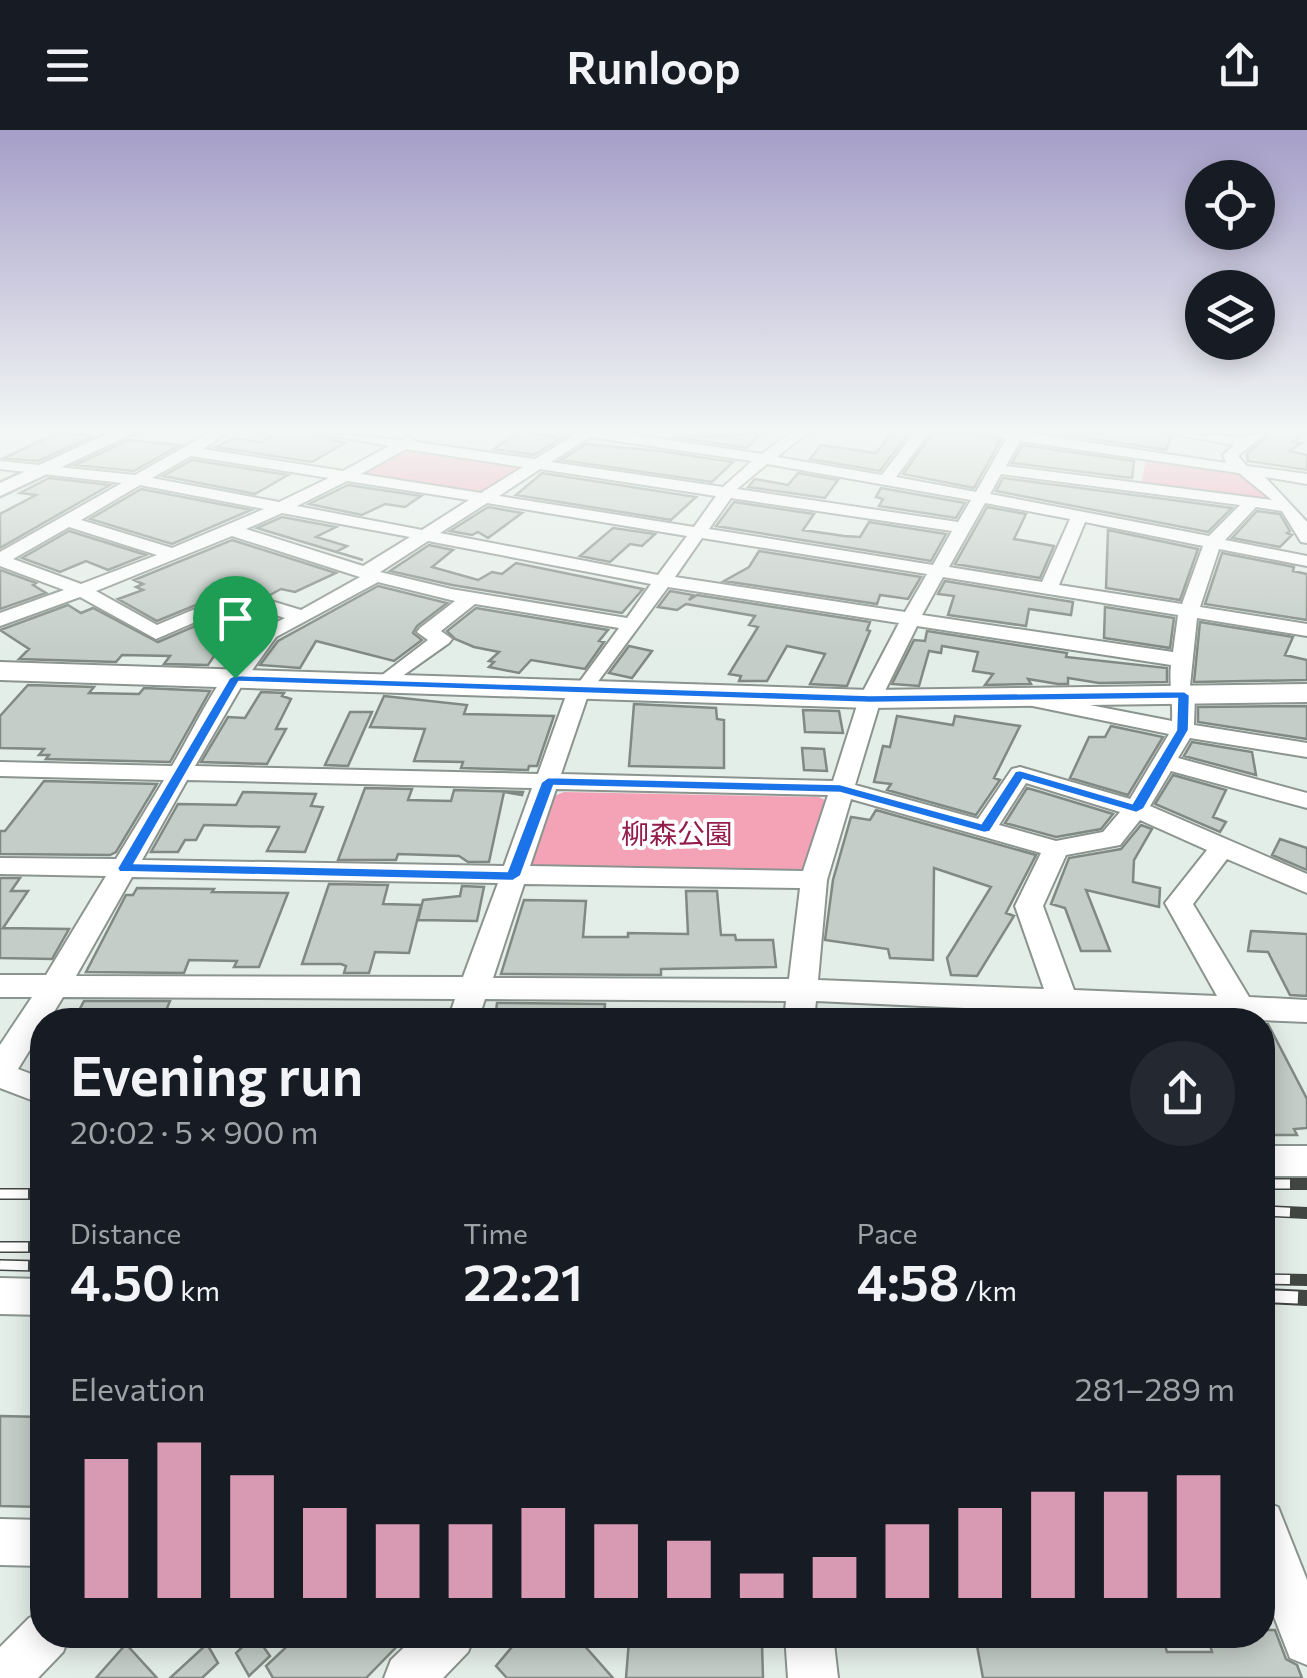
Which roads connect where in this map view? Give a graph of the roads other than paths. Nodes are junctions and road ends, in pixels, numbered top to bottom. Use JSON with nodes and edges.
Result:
{"nodes":[{"id":1,"x":95,"y":505,"type":"edge"},
{"id":2,"x":274,"y":505,"type":"edge"},
{"id":3,"x":287,"y":505,"type":"edge"},
{"id":4,"x":477,"y":505,"type":"edge"},
{"id":5,"x":527,"y":505,"type":"edge"},
{"id":6,"x":717,"y":505,"type":"edge"},
{"id":7,"x":809,"y":505,"type":"edge"},
{"id":8,"x":976,"y":505,"type":"edge"},
{"id":9,"x":1013,"y":505,"type":"edge"},
{"id":10,"x":1249,"y":505,"type":"edge"},
{"id":11,"x":1278,"y":505,"type":"edge"},
{"id":12,"x":1284,"y":506,"type":"joint"},
{"id":13,"x":283,"y":507,"type":"junction"},
{"id":14,"x":1080,"y":518,"type":"junction"},
{"id":15,"x":68,"y":521,"type":"junction"},
{"id":16,"x":963,"y":528,"type":"junction"},
{"id":17,"x":231,"y":530,"type":"junction"},
{"id":18,"x":698,"y":533,"type":"junction"},
{"id":19,"x":427,"y":535,"type":"junction"},
{"id":20,"x":1307,"y":538,"type":"edge"},
{"id":21,"x":1213,"y":542,"type":"junction"},
{"id":22,"x":176,"y":555,"type":"junction"},
{"id":23,"x":0,"y":559,"type":"edge"},
{"id":24,"x":1307,"y":561,"type":"edge"},
{"id":25,"x":938,"y":572,"type":"junction"},
{"id":26,"x":370,"y":574,"type":"junction"},
{"id":27,"x":662,"y":580,"type":"junction"},
{"id":28,"x":1048,"y":588,"type":"junction"},
{"id":29,"x":82,"y":591,"type":"junction"},
{"id":30,"x":470,"y":599,"type":"junction"},
{"id":31,"x":1188,"y":613,"type":"junction"},
{"id":32,"x":302,"y":617,"type":"junction"},
{"id":33,"x":911,"y":618,"type":"junction"},
{"id":34,"x":0,"y":620,"type":"edge"},
{"id":35,"x":630,"y":624,"type":"junction"},
{"id":36,"x":1307,"y":630,"type":"edge"},
{"id":37,"x":1182,"y":660,"type":"junction"},
{"id":38,"x":0,"y":671,"type":"edge"},
{"id":39,"x":235,"y":678,"type":"junction"},
{"id":40,"x":384,"y":683,"type":"junction"},
{"id":41,"x":582,"y":690,"type":"junction"},
{"id":42,"x":1307,"y":693,"type":"edge"},
{"id":43,"x":1184,"y":695,"type":"junction"},
{"id":44,"x":1018,"y":697,"type":"junction"},
{"id":45,"x":870,"y":699,"type":"junction"},
{"id":46,"x":1183,"y":730,"type":"junction"},
{"id":47,"x":1307,"y":750,"type":"edge"},
{"id":48,"x":1165,"y":762,"type":"junction"},
{"id":49,"x":0,"y":769,"type":"edge"},
{"id":50,"x":180,"y":773,"type":"junction"},
{"id":51,"x":548,"y":782,"type":"junction"},
{"id":52,"x":840,"y":788,"type":"junction"},
{"id":53,"x":1307,"y":801,"type":"edge"},
{"id":54,"x":1136,"y":809,"type":"junction"},
{"id":55,"x":984,"y":828,"type":"junction"},
{"id":56,"x":1223,"y":847,"type":"junction"},
{"id":57,"x":1056,"y":849,"type":"junction"},
{"id":58,"x":0,"y":866,"type":"edge"},
{"id":59,"x":125,"y":868,"type":"junction"},
{"id":60,"x":513,"y":876,"type":"junction"},
{"id":61,"x":814,"y":880,"type":"junction"},
{"id":62,"x":1307,"y":884,"type":"edge"},
{"id":63,"x":0,"y":986,"type":"edge"},
{"id":64,"x":54,"y":987,"type":"junction"},
{"id":65,"x":472,"y":988,"type":"junction"},
{"id":66,"x":801,"y":1005,"type":"edge"},
{"id":67,"x":41,"y":1008,"type":"edge"},
{"id":68,"x":466,"y":1008,"type":"edge"},
{"id":69,"x":934,"y":1008,"type":"edge"},
{"id":70,"x":1065,"y":1008,"type":"edge"},
{"id":71,"x":1239,"y":1008,"type":"edge"},
{"id":72,"x":1275,"y":1010,"type":"edge"},
{"id":73,"x":1307,"y":1011,"type":"edge"},
{"id":74,"x":30,"y":1025,"type":"edge"},
{"id":75,"x":0,"y":1073,"type":"edge"},
{"id":76,"x":30,"y":1086,"type":"edge"},
{"id":77,"x":1307,"y":1161,"type":"edge"},
{"id":78,"x":1275,"y":1162,"type":"edge"},
{"id":79,"x":0,"y":1296,"type":"edge"},
{"id":80,"x":30,"y":1297,"type":"edge"},
{"id":81,"x":0,"y":1542,"type":"edge"},
{"id":82,"x":30,"y":1543,"type":"edge"},
{"id":83,"x":1284,"y":1579,"type":"edge"},
{"id":84,"x":1307,"y":1642,"type":"edge"},
{"id":85,"x":33,"y":1648,"type":"edge"},
{"id":86,"x":438,"y":1648,"type":"edge"},
{"id":87,"x":810,"y":1648,"type":"edge"},
{"id":88,"x":4,"y":1678,"type":"edge"},
{"id":89,"x":409,"y":1678,"type":"edge"},
{"id":90,"x":813,"y":1678,"type":"edge"}],
"edges":[{"from":1,"to":15,"type":"street"},
{"from":2,"to":13,"type":"street"},
{"from":3,"to":13,"type":"street"},
{"from":4,"to":19,"type":"street"},
{"from":5,"to":18,"type":"street"},
{"from":6,"to":18,"type":"street"},
{"from":7,"to":16,"type":"street"},
{"from":8,"to":16,"type":"street"},
{"from":9,"to":14,"type":"street"},
{"from":10,"to":21,"type":"street"},
{"from":11,"to":12,"type":"street"},
{"from":12,"to":20,"type":"street"},
{"from":13,"to":17,"type":"street"},
{"from":13,"to":19,"type":"street"},
{"from":14,"to":21,"type":"street"},
{"from":14,"to":28,"type":"street"},
{"from":15,"to":22,"type":"street"},
{"from":15,"to":23,"type":"street"},
{"from":16,"to":25,"type":"street"},
{"from":17,"to":22,"type":"street"},
{"from":17,"to":26,"type":"street"},
{"from":18,"to":25,"type":"street"},
{"from":18,"to":27,"type":"street"},
{"from":19,"to":26,"type":"street"},
{"from":19,"to":27,"type":"street"},
{"from":21,"to":24,"type":"street"},
{"from":21,"to":31,"type":"street"},
{"from":22,"to":29,"type":"street"},
{"from":23,"to":29,"type":"street"},
{"from":25,"to":28,"type":"street"},
{"from":25,"to":33,"type":"street"},
{"from":26,"to":30,"type":"street"},
{"from":26,"to":32,"type":"street"},
{"from":27,"to":33,"type":"street"},
{"from":27,"to":35,"type":"street"},
{"from":28,"to":31,"type":"street"},
{"from":29,"to":32,"type":"street"},
{"from":29,"to":34,"type":"street"},
{"from":30,"to":35,"type":"street"},
{"from":30,"to":40,"type":"street"},
{"from":31,"to":36,"type":"street"},
{"from":31,"to":37,"type":"street"},
{"from":32,"to":39,"type":"street"},
{"from":33,"to":37,"type":"street"},
{"from":33,"to":45,"type":"street"},
{"from":35,"to":41,"type":"street"},
{"from":37,"to":43,"type":"street"},
{"from":38,"to":39,"type":"main road"},
{"from":39,"to":40,"type":"main road"},
{"from":39,"to":50,"type":"street"},
{"from":40,"to":41,"type":"main road"},
{"from":41,"to":45,"type":"main road"},
{"from":41,"to":51,"type":"street"},
{"from":42,"to":43,"type":"main road"},
{"from":43,"to":44,"type":"main road"},
{"from":43,"to":46,"type":"street"},
{"from":44,"to":45,"type":"main road"},
{"from":44,"to":46,"type":"street"},
{"from":45,"to":52,"type":"street"},
{"from":46,"to":47,"type":"street"},
{"from":46,"to":48,"type":"street"},
{"from":48,"to":53,"type":"street"},
{"from":48,"to":54,"type":"street"},
{"from":49,"to":50,"type":"street"},
{"from":50,"to":51,"type":"street"},
{"from":50,"to":59,"type":"street"},
{"from":51,"to":52,"type":"street"},
{"from":51,"to":60,"type":"street"},
{"from":52,"to":55,"type":"street"},
{"from":52,"to":61,"type":"street"},
{"from":54,"to":55,"type":"street"},
{"from":54,"to":56,"type":"street"},
{"from":54,"to":57,"type":"street"},
{"from":55,"to":57,"type":"street"},
{"from":56,"to":62,"type":"street"},
{"from":56,"to":71,"type":"street"},
{"from":57,"to":70,"type":"street"},
{"from":58,"to":59,"type":"street"},
{"from":59,"to":60,"type":"street"},
{"from":59,"to":64,"type":"street"},
{"from":60,"to":61,"type":"street"},
{"from":60,"to":65,"type":"street"},
{"from":61,"to":66,"type":"street"},
{"from":63,"to":64,"type":"street"},
{"from":64,"to":65,"type":"street"},
{"from":64,"to":67,"type":"street"},
{"from":65,"to":66,"type":"street"},
{"from":65,"to":68,"type":"street"},
{"from":66,"to":69,"type":"street"},
{"from":72,"to":73,"type":"street"},
{"from":74,"to":75,"type":"street"},
{"from":75,"to":76,"type":"street"},
{"from":77,"to":78,"type":"street"},
{"from":79,"to":80,"type":"street"},
{"from":81,"to":82,"type":"street"},
{"from":83,"to":84,"type":"street"},
{"from":85,"to":88,"type":"street"},
{"from":86,"to":89,"type":"street"},
{"from":87,"to":90,"type":"street"}]}
